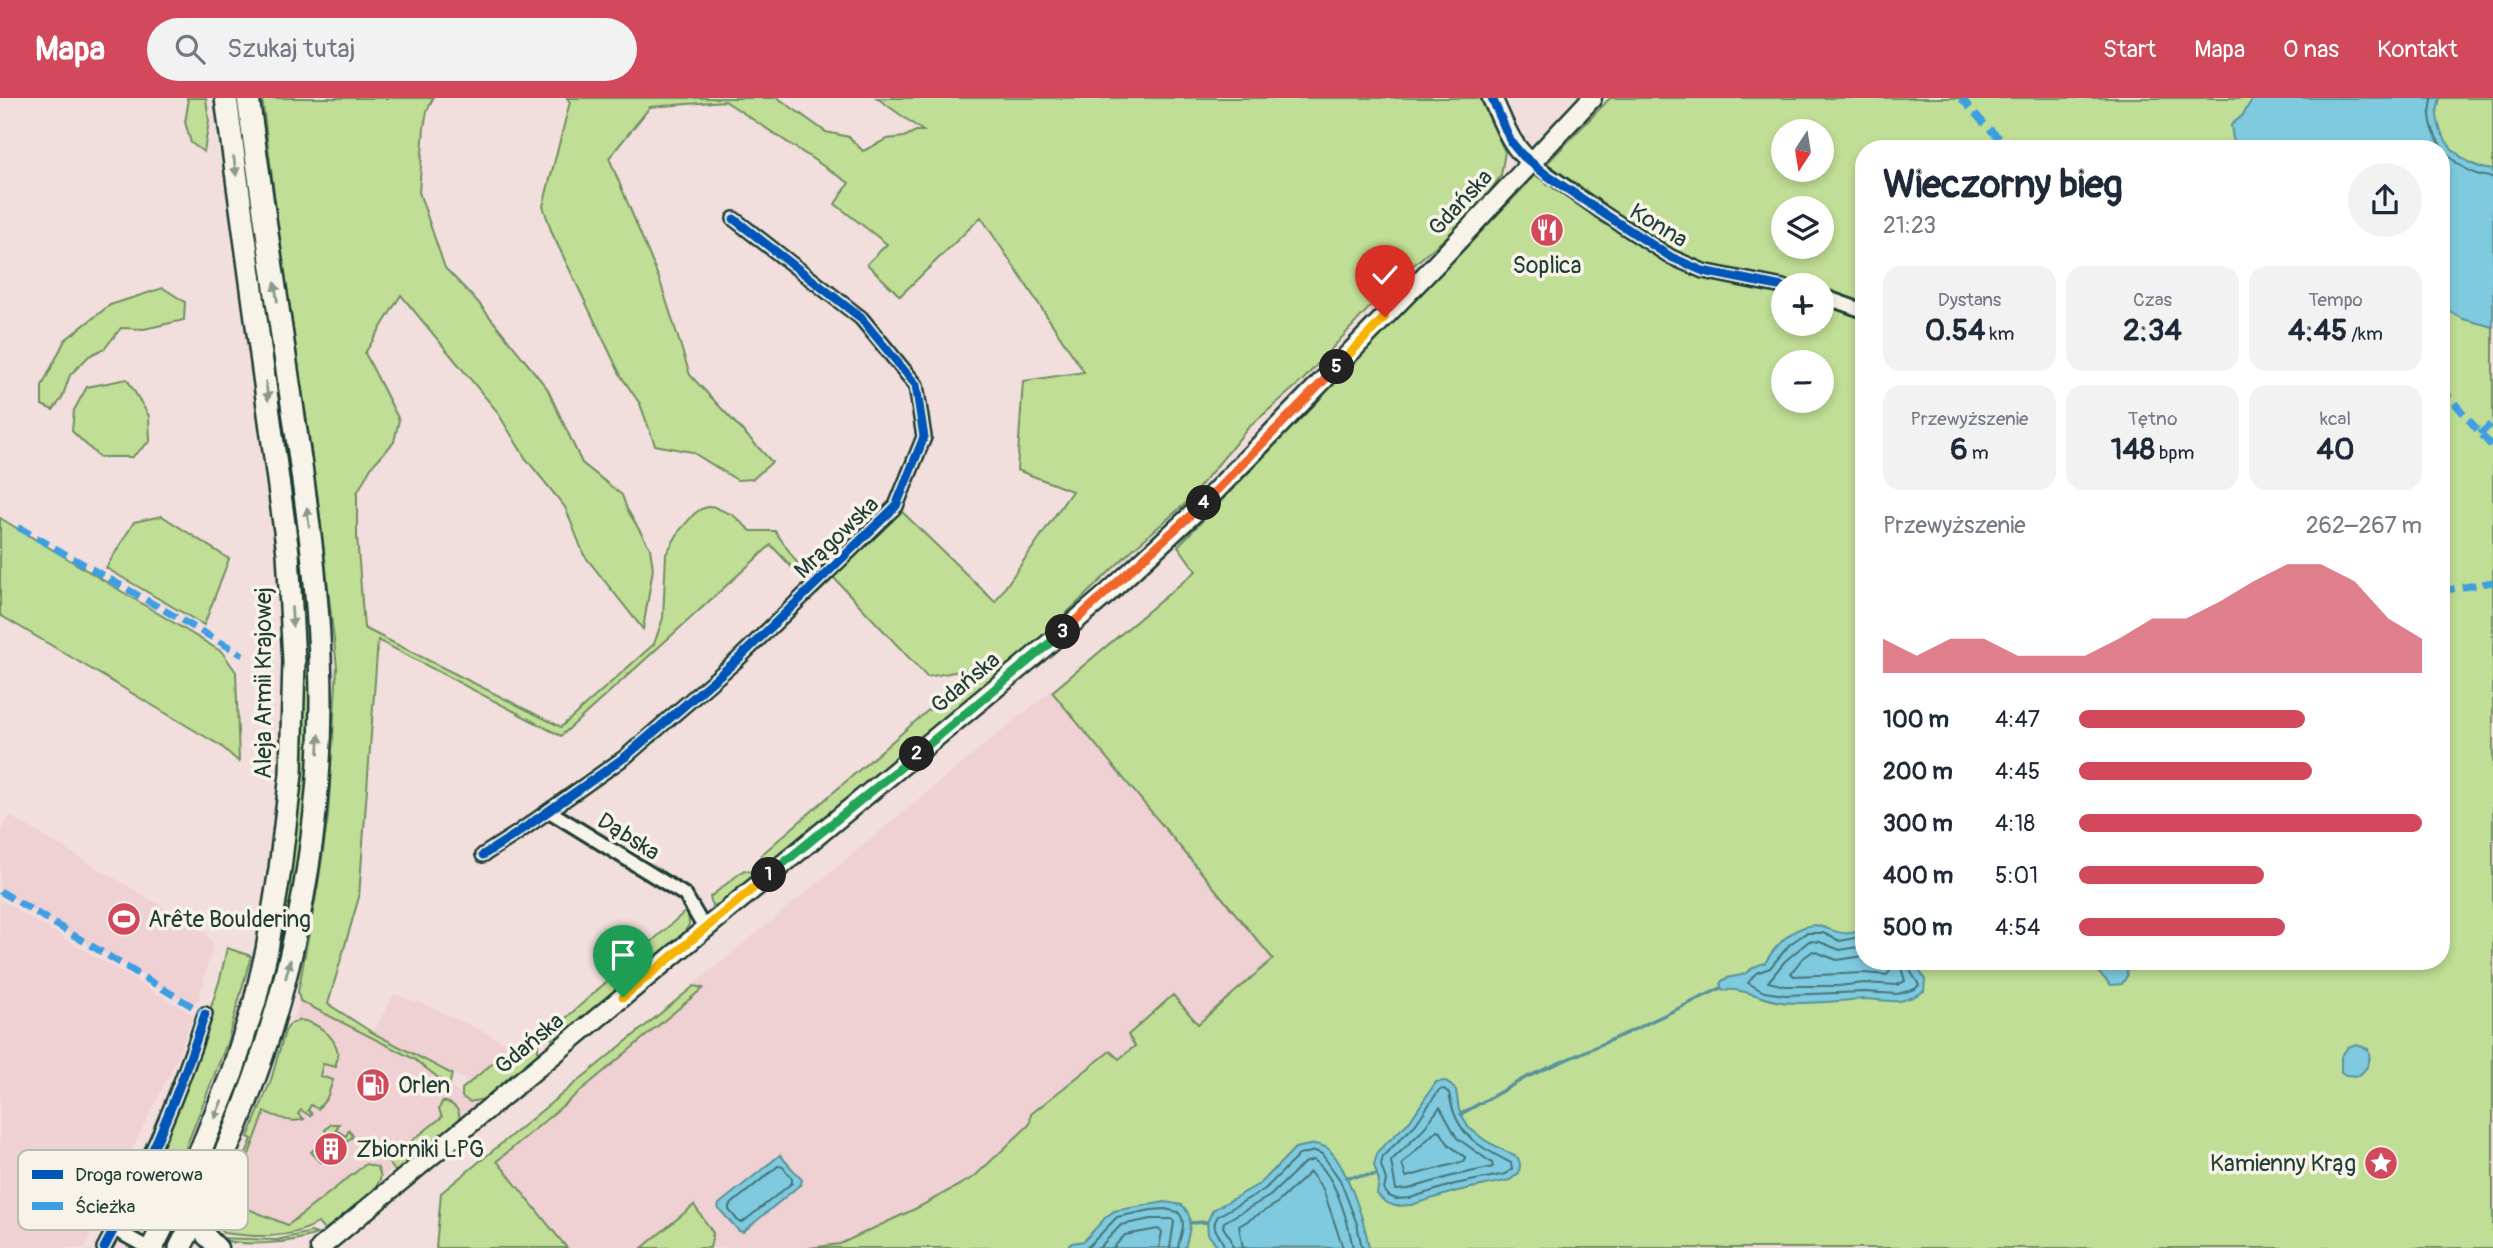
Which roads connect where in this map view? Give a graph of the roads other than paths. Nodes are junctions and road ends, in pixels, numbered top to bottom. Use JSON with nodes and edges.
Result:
{"nodes":[{"id":1,"x":226,"y":98,"type":"edge"},
{"id":2,"x":248,"y":98,"type":"edge"},
{"id":3,"x":1492,"y":98,"type":"edge"},
{"id":4,"x":1592,"y":98,"type":"edge"},
{"id":5,"x":1531,"y":162,"type":"junction"},
{"id":6,"x":734,"y":219,"type":"dead end"},
{"id":7,"x":1771,"y":285,"type":"edge"},
{"id":8,"x":1834,"y":301,"type":"edge"},
{"id":9,"x":1855,"y":309,"type":"edge"},
{"id":10,"x":549,"y":811,"type":"junction"},
{"id":11,"x":483,"y":855,"type":"dead end"},
{"id":12,"x":705,"y":929,"type":"junction"},
{"id":13,"x":205,"y":1014,"type":"dead end"},
{"id":14,"x":151,"y":1150,"type":"edge"},
{"id":15,"x":201,"y":1150,"type":"edge"},
{"id":16,"x":226,"y":1150,"type":"edge"},
{"id":17,"x":113,"y":1230,"type":"edge"},
{"id":18,"x":116,"y":1230,"type":"edge"},
{"id":19,"x":159,"y":1230,"type":"edge"},
{"id":20,"x":190,"y":1230,"type":"edge"},
{"id":21,"x":204,"y":1230,"type":"edge"},
{"id":22,"x":104,"y":1248,"type":"edge"},
{"id":23,"x":150,"y":1248,"type":"edge"},
{"id":24,"x":180,"y":1248,"type":"edge"},
{"id":25,"x":218,"y":1248,"type":"edge"},
{"id":26,"x":320,"y":1248,"type":"edge"}],
"edges":[{"from":1,"to":15,"type":"main road","name":"Aleja Armii Krajowej","one_way":true},
{"from":16,"to":2,"type":"main road","one_way":true},
{"from":3,"to":5,"type":"main road"},
{"from":4,"to":5,"type":"main road","name":"Gdańska"},
{"from":5,"to":7,"type":"street","name":"Konna"},
{"from":5,"to":12,"type":"main road","name":"Gdańska"},
{"from":6,"to":10,"type":"street","name":"Mrągowska"},
{"from":8,"to":9,"type":"street"},
{"from":10,"to":11,"type":"street"},
{"from":10,"to":12,"type":"street","name":"Dąbska"},
{"from":12,"to":26,"type":"main road","name":"Gdańska"},
{"from":13,"to":14,"type":"street"},
{"from":17,"to":22,"type":"street"},
{"from":18,"to":23,"type":"street","name":"Aleja Armii Krajowej"},
{"from":19,"to":23,"type":"main road","name":"Aleja Armii Krajowej","one_way":true},
{"from":20,"to":24,"type":"main road"},
{"from":21,"to":25,"type":"main road"}]}
